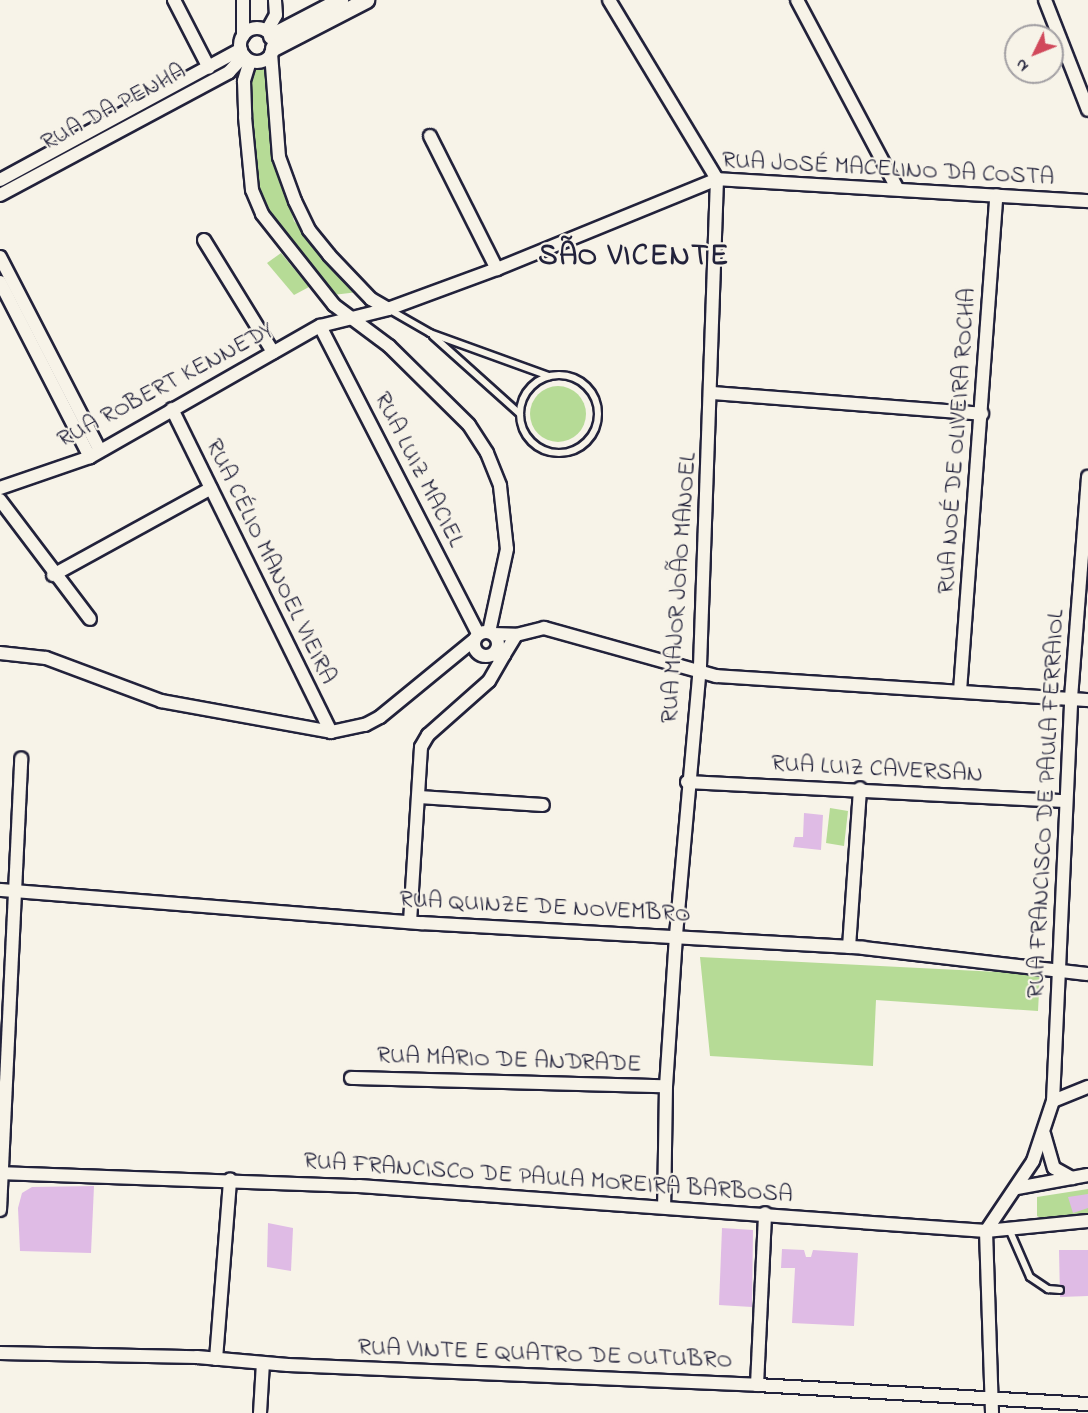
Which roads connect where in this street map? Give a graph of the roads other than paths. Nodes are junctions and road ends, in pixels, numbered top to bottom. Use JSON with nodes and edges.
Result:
{"nodes":[{"id":1,"x":174,"y":0,"type":"edge"},
{"id":2,"x":243,"y":0,"type":"edge"},
{"id":3,"x":275,"y":0,"type":"edge"},
{"id":4,"x":340,"y":0,"type":"edge"},
{"id":5,"x":366,"y":0,"type":"edge"},
{"id":6,"x":609,"y":0,"type":"edge"},
{"id":7,"x":797,"y":0,"type":"edge"},
{"id":8,"x":1045,"y":0,"type":"edge"},
{"id":9,"x":243,"y":36,"type":"junction"},
{"id":10,"x":271,"y":42,"type":"junction"},
{"id":11,"x":245,"y":55,"type":"junction"},
{"id":12,"x":208,"y":68,"type":"junction"},
{"id":13,"x":1088,"y":111,"type":"edge"},
{"id":14,"x":430,"y":136,"type":"dead end"},
{"id":15,"x":717,"y":179,"type":"junction"},
{"id":16,"x":0,"y":180,"type":"edge"},
{"id":17,"x":897,"y":188,"type":"junction"},
{"id":18,"x":0,"y":195,"type":"edge"},
{"id":19,"x":996,"y":195,"type":"junction"},
{"id":20,"x":1088,"y":201,"type":"edge"},
{"id":21,"x":204,"y":240,"type":"dead end"},
{"id":22,"x":0,"y":257,"type":"edge"},
{"id":23,"x":497,"y":269,"type":"junction"},
{"id":24,"x":0,"y":282,"type":"edge"},
{"id":25,"x":388,"y":309,"type":"junction"},
{"id":26,"x":351,"y":316,"type":"junction"},
{"id":27,"x":320,"y":326,"type":"junction"},
{"id":28,"x":430,"y":333,"type":"junction"},
{"id":29,"x":273,"y":352,"type":"junction"},
{"id":30,"x":549,"y":376,"type":"junction"},
{"id":31,"x":712,"y":393,"type":"junction"},
{"id":32,"x":172,"y":409,"type":"junction"},
{"id":33,"x":520,"y":414,"type":"junction"},
{"id":34,"x":982,"y":414,"type":"junction"},
{"id":35,"x":95,"y":454,"type":"junction"},
{"id":36,"x":1088,"y":477,"type":"edge"},
{"id":37,"x":0,"y":488,"type":"edge"},
{"id":38,"x":211,"y":488,"type":"junction"},
{"id":39,"x":0,"y":500,"type":"edge"},
{"id":40,"x":53,"y":575,"type":"junction"},
{"id":41,"x":90,"y":619,"type":"dead end"},
{"id":42,"x":484,"y":635,"type":"junction"},
{"id":43,"x":516,"y":635,"type":"junction"},
{"id":44,"x":0,"y":653,"type":"edge"},
{"id":45,"x":486,"y":655,"type":"junction"},
{"id":46,"x":504,"y":655,"type":"junction"},
{"id":47,"x":452,"y":661,"type":"junction"},
{"id":48,"x":699,"y":673,"type":"junction"},
{"id":49,"x":489,"y":681,"type":"junction"},
{"id":50,"x":960,"y":691,"type":"junction"},
{"id":51,"x":1071,"y":698,"type":"junction"},
{"id":52,"x":1088,"y":700,"type":"edge"},
{"id":53,"x":332,"y":732,"type":"junction"},
{"id":54,"x":21,"y":759,"type":"dead end"},
{"id":55,"x":687,"y":782,"type":"junction"},
{"id":56,"x":860,"y":788,"type":"junction"},
{"id":57,"x":419,"y":797,"type":"junction"},
{"id":58,"x":1065,"y":801,"type":"junction"},
{"id":59,"x":543,"y":805,"type":"dead end"},
{"id":60,"x":0,"y":890,"type":"edge"},
{"id":61,"x":15,"y":891,"type":"junction"},
{"id":62,"x":410,"y":922,"type":"junction"},
{"id":63,"x":676,"y":936,"type":"junction"},
{"id":64,"x":849,"y":947,"type":"junction"},
{"id":65,"x":1059,"y":971,"type":"junction"},
{"id":66,"x":1088,"y":974,"type":"edge"},
{"id":67,"x":351,"y":1078,"type":"dead end"},
{"id":68,"x":666,"y":1086,"type":"junction"},
{"id":69,"x":1088,"y":1087,"type":"edge"},
{"id":70,"x":1053,"y":1101,"type":"junction"},
{"id":71,"x":1044,"y":1132,"type":"junction"},
{"id":72,"x":2,"y":1173,"type":"edge"},
{"id":73,"x":1088,"y":1175,"type":"edge"},
{"id":74,"x":1072,"y":1178,"type":"junction"},
{"id":75,"x":230,"y":1180,"type":"junction"},
{"id":76,"x":1017,"y":1188,"type":"junction"},
{"id":77,"x":664,"y":1208,"type":"junction"},
{"id":78,"x":0,"y":1210,"type":"edge"},
{"id":79,"x":765,"y":1213,"type":"junction"},
{"id":80,"x":1088,"y":1221,"type":"edge"},
{"id":81,"x":1009,"y":1229,"type":"junction"},
{"id":82,"x":986,"y":1231,"type":"junction"},
{"id":83,"x":1060,"y":1290,"type":"dead end"},
{"id":84,"x":0,"y":1353,"type":"edge"},
{"id":85,"x":216,"y":1359,"type":"junction"},
{"id":86,"x":263,"y":1363,"type":"junction"},
{"id":87,"x":757,"y":1385,"type":"junction"},
{"id":88,"x":992,"y":1398,"type":"junction"},
{"id":89,"x":1088,"y":1404,"type":"edge"},
{"id":90,"x":260,"y":1413,"type":"edge"},
{"id":91,"x":992,"y":1413,"type":"edge"}],
"edges":[{"from":1,"to":12,"type":"street"},
{"from":2,"to":9,"type":"street"},
{"from":3,"to":10,"type":"street"},
{"from":4,"to":10,"type":"street"},
{"from":5,"to":10,"type":"street"},
{"from":6,"to":15,"type":"street"},
{"from":7,"to":17,"type":"street"},
{"from":8,"to":13,"type":"street"},
{"from":9,"to":10,"type":"street"},
{"from":9,"to":11,"type":"street"},
{"from":10,"to":11,"type":"street"},
{"from":10,"to":25,"type":"street"},
{"from":11,"to":12,"type":"street","name":"RUA DA PENHA"},
{"from":11,"to":18,"type":"street","name":"RUA DA PENHA"},
{"from":11,"to":26,"type":"street"},
{"from":12,"to":16,"type":"street","name":"RUA DA PENHA"},
{"from":14,"to":23,"type":"street"},
{"from":15,"to":17,"type":"street","name":"RUA JOSÉ MACELINO DA COSTA"},
{"from":15,"to":23,"type":"street","name":"RUA JOSÉ MACELINO DA COSTA"},
{"from":15,"to":31,"type":"street","name":"RUA MAJOR JOÃO MANOEL"},
{"from":17,"to":19,"type":"street","name":"RUA JOSÉ MACELINO DA COSTA"},
{"from":19,"to":20,"type":"street","name":"RUA JOSÉ MACELINO DA COSTA"},
{"from":19,"to":34,"type":"street","name":"RUA NOÉ DE OLIVEIRA ROCHA"},
{"from":21,"to":29,"type":"street"},
{"from":22,"to":35,"type":"street"},
{"from":23,"to":25,"type":"street","name":"RUA JOSÉ MACELINO DA COSTA"},
{"from":24,"to":35,"type":"street"},
{"from":25,"to":26,"type":"street","name":"RUA JOSÉ MACELINO DA COSTA"},
{"from":25,"to":28,"type":"lane"},
{"from":26,"to":27,"type":"street","name":"RUA ROBERT KENNEDY"},
{"from":26,"to":42,"type":"street"},
{"from":27,"to":29,"type":"street","name":"RUA ROBERT KENNEDY"},
{"from":27,"to":42,"type":"street","name":"RUA LUIZ MACIEL"},
{"from":28,"to":30,"type":"lane"},
{"from":28,"to":33,"type":"lane"},
{"from":29,"to":32,"type":"street","name":"RUA ROBERT KENNEDY"},
{"from":30,"to":33,"type":"lane"},
{"from":30,"to":33,"type":"lane"},
{"from":31,"to":34,"type":"street"},
{"from":31,"to":48,"type":"street","name":"RUA MAJOR JOÃO MANOEL"},
{"from":32,"to":35,"type":"street","name":"RUA ROBERT KENNEDY"},
{"from":32,"to":38,"type":"street","name":"RUA CÉLIO MANOEL VIEIRA"},
{"from":34,"to":50,"type":"street","name":"RUA NOÉ DE OLIVEIRA ROCHA"},
{"from":35,"to":37,"type":"street","name":"RUA ROBERT KENNEDY"},
{"from":36,"to":51,"type":"street","name":"RUA FRANCISCO DE PAULA FERRAIOL"},
{"from":38,"to":40,"type":"street"},
{"from":38,"to":53,"type":"street","name":"RUA CÉLIO MANOEL VIEIRA"},
{"from":39,"to":40,"type":"street"},
{"from":40,"to":41,"type":"street"},
{"from":42,"to":43,"type":"street"},
{"from":42,"to":45,"type":"street","name":"RUA LUIZ MACIEL"},
{"from":42,"to":45,"type":"street"},
{"from":42,"to":47,"type":"street"},
{"from":43,"to":46,"type":"street"},
{"from":43,"to":48,"type":"street"},
{"from":44,"to":53,"type":"street"},
{"from":45,"to":46,"type":"street"},
{"from":45,"to":47,"type":"street"},
{"from":45,"to":49,"type":"street"},
{"from":46,"to":49,"type":"street"},
{"from":47,"to":53,"type":"street"},
{"from":48,"to":50,"type":"street"},
{"from":48,"to":55,"type":"street","name":"RUA MAJOR JOÃO MANOEL"},
{"from":49,"to":57,"type":"street"},
{"from":50,"to":51,"type":"street"},
{"from":51,"to":52,"type":"street"},
{"from":51,"to":58,"type":"street","name":"RUA FRANCISCO DE PAULA FERRAIOL"},
{"from":54,"to":61,"type":"street"},
{"from":55,"to":56,"type":"street","name":"RUA LUIZ CAVERSAN"},
{"from":55,"to":63,"type":"street","name":"RUA MAJOR JOÃO MANOEL"},
{"from":56,"to":58,"type":"street","name":"RUA LUIZ CAVERSAN"},
{"from":56,"to":64,"type":"street"},
{"from":57,"to":59,"type":"street"},
{"from":57,"to":62,"type":"street"},
{"from":58,"to":65,"type":"street","name":"RUA FRANCISCO DE PAULA FERRAIOL"},
{"from":60,"to":61,"type":"street","name":"RUA QUINZE DE NOVEMBRO"},
{"from":61,"to":62,"type":"street","name":"RUA QUINZE DE NOVEMBRO"},
{"from":61,"to":72,"type":"street"},
{"from":62,"to":63,"type":"street","name":"RUA QUINZE DE NOVEMBRO"},
{"from":63,"to":64,"type":"street","name":"RUA QUINZE DE NOVEMBRO"},
{"from":63,"to":68,"type":"street","name":"RUA MAJOR JOÃO MANOEL"},
{"from":64,"to":65,"type":"street","name":"RUA QUINZE DE NOVEMBRO"},
{"from":65,"to":66,"type":"street","name":"RUA QUINZE DE NOVEMBRO"},
{"from":65,"to":70,"type":"street","name":"RUA FRANCISCO DE PAULA FERRAIOL"},
{"from":67,"to":68,"type":"street","name":"RUA MARIO DE ANDRADE"},
{"from":68,"to":77,"type":"street","name":"RUA MAJOR JOÃO MANOEL"},
{"from":69,"to":70,"type":"street"},
{"from":70,"to":71,"type":"street","name":"RUA FRANCISCO DE PAULA FERRAIOL"},
{"from":71,"to":74,"type":"street"},
{"from":71,"to":76,"type":"street","name":"RUA FRANCISCO DE PAULA FERRAIOL"},
{"from":72,"to":75,"type":"street","name":"RUA FRANCISCO DE PAULA MOREIRA BARBOSA"},
{"from":72,"to":78,"type":"street"},
{"from":73,"to":74,"type":"street"},
{"from":74,"to":76,"type":"street"},
{"from":75,"to":77,"type":"street","name":"RUA FRANCISCO DE PAULA MOREIRA BARBOSA"},
{"from":75,"to":85,"type":"street"},
{"from":76,"to":82,"type":"street","name":"RUA FRANCISCO DE PAULA FERRAIOL"},
{"from":77,"to":79,"type":"street","name":"RUA FRANCISCO DE PAULA MOREIRA BARBOSA"},
{"from":79,"to":82,"type":"street","name":"RUA FRANCISCO DE PAULA MOREIRA BARBOSA"},
{"from":79,"to":87,"type":"street"},
{"from":80,"to":81,"type":"street","name":"RUA FRANCISCO DE PAULA MOREIRA BARBOSA"},
{"from":81,"to":82,"type":"street","name":"RUA FRANCISCO DE PAULA MOREIRA BARBOSA"},
{"from":81,"to":83,"type":"lane"},
{"from":82,"to":88,"type":"street"},
{"from":84,"to":85,"type":"street","name":"RUA VINTE E QUATRO DE OUTUBRO"},
{"from":85,"to":86,"type":"street","name":"RUA VINTE E QUATRO DE OUTUBRO"},
{"from":86,"to":87,"type":"street","name":"RUA VINTE E QUATRO DE OUTUBRO"},
{"from":86,"to":90,"type":"street"},
{"from":87,"to":88,"type":"street","name":"RUA VINTE E QUATRO DE OUTUBRO"},
{"from":88,"to":89,"type":"street","name":"RUA VINTE E QUATRO DE OUTUBRO"},
{"from":88,"to":91,"type":"street"}]}
